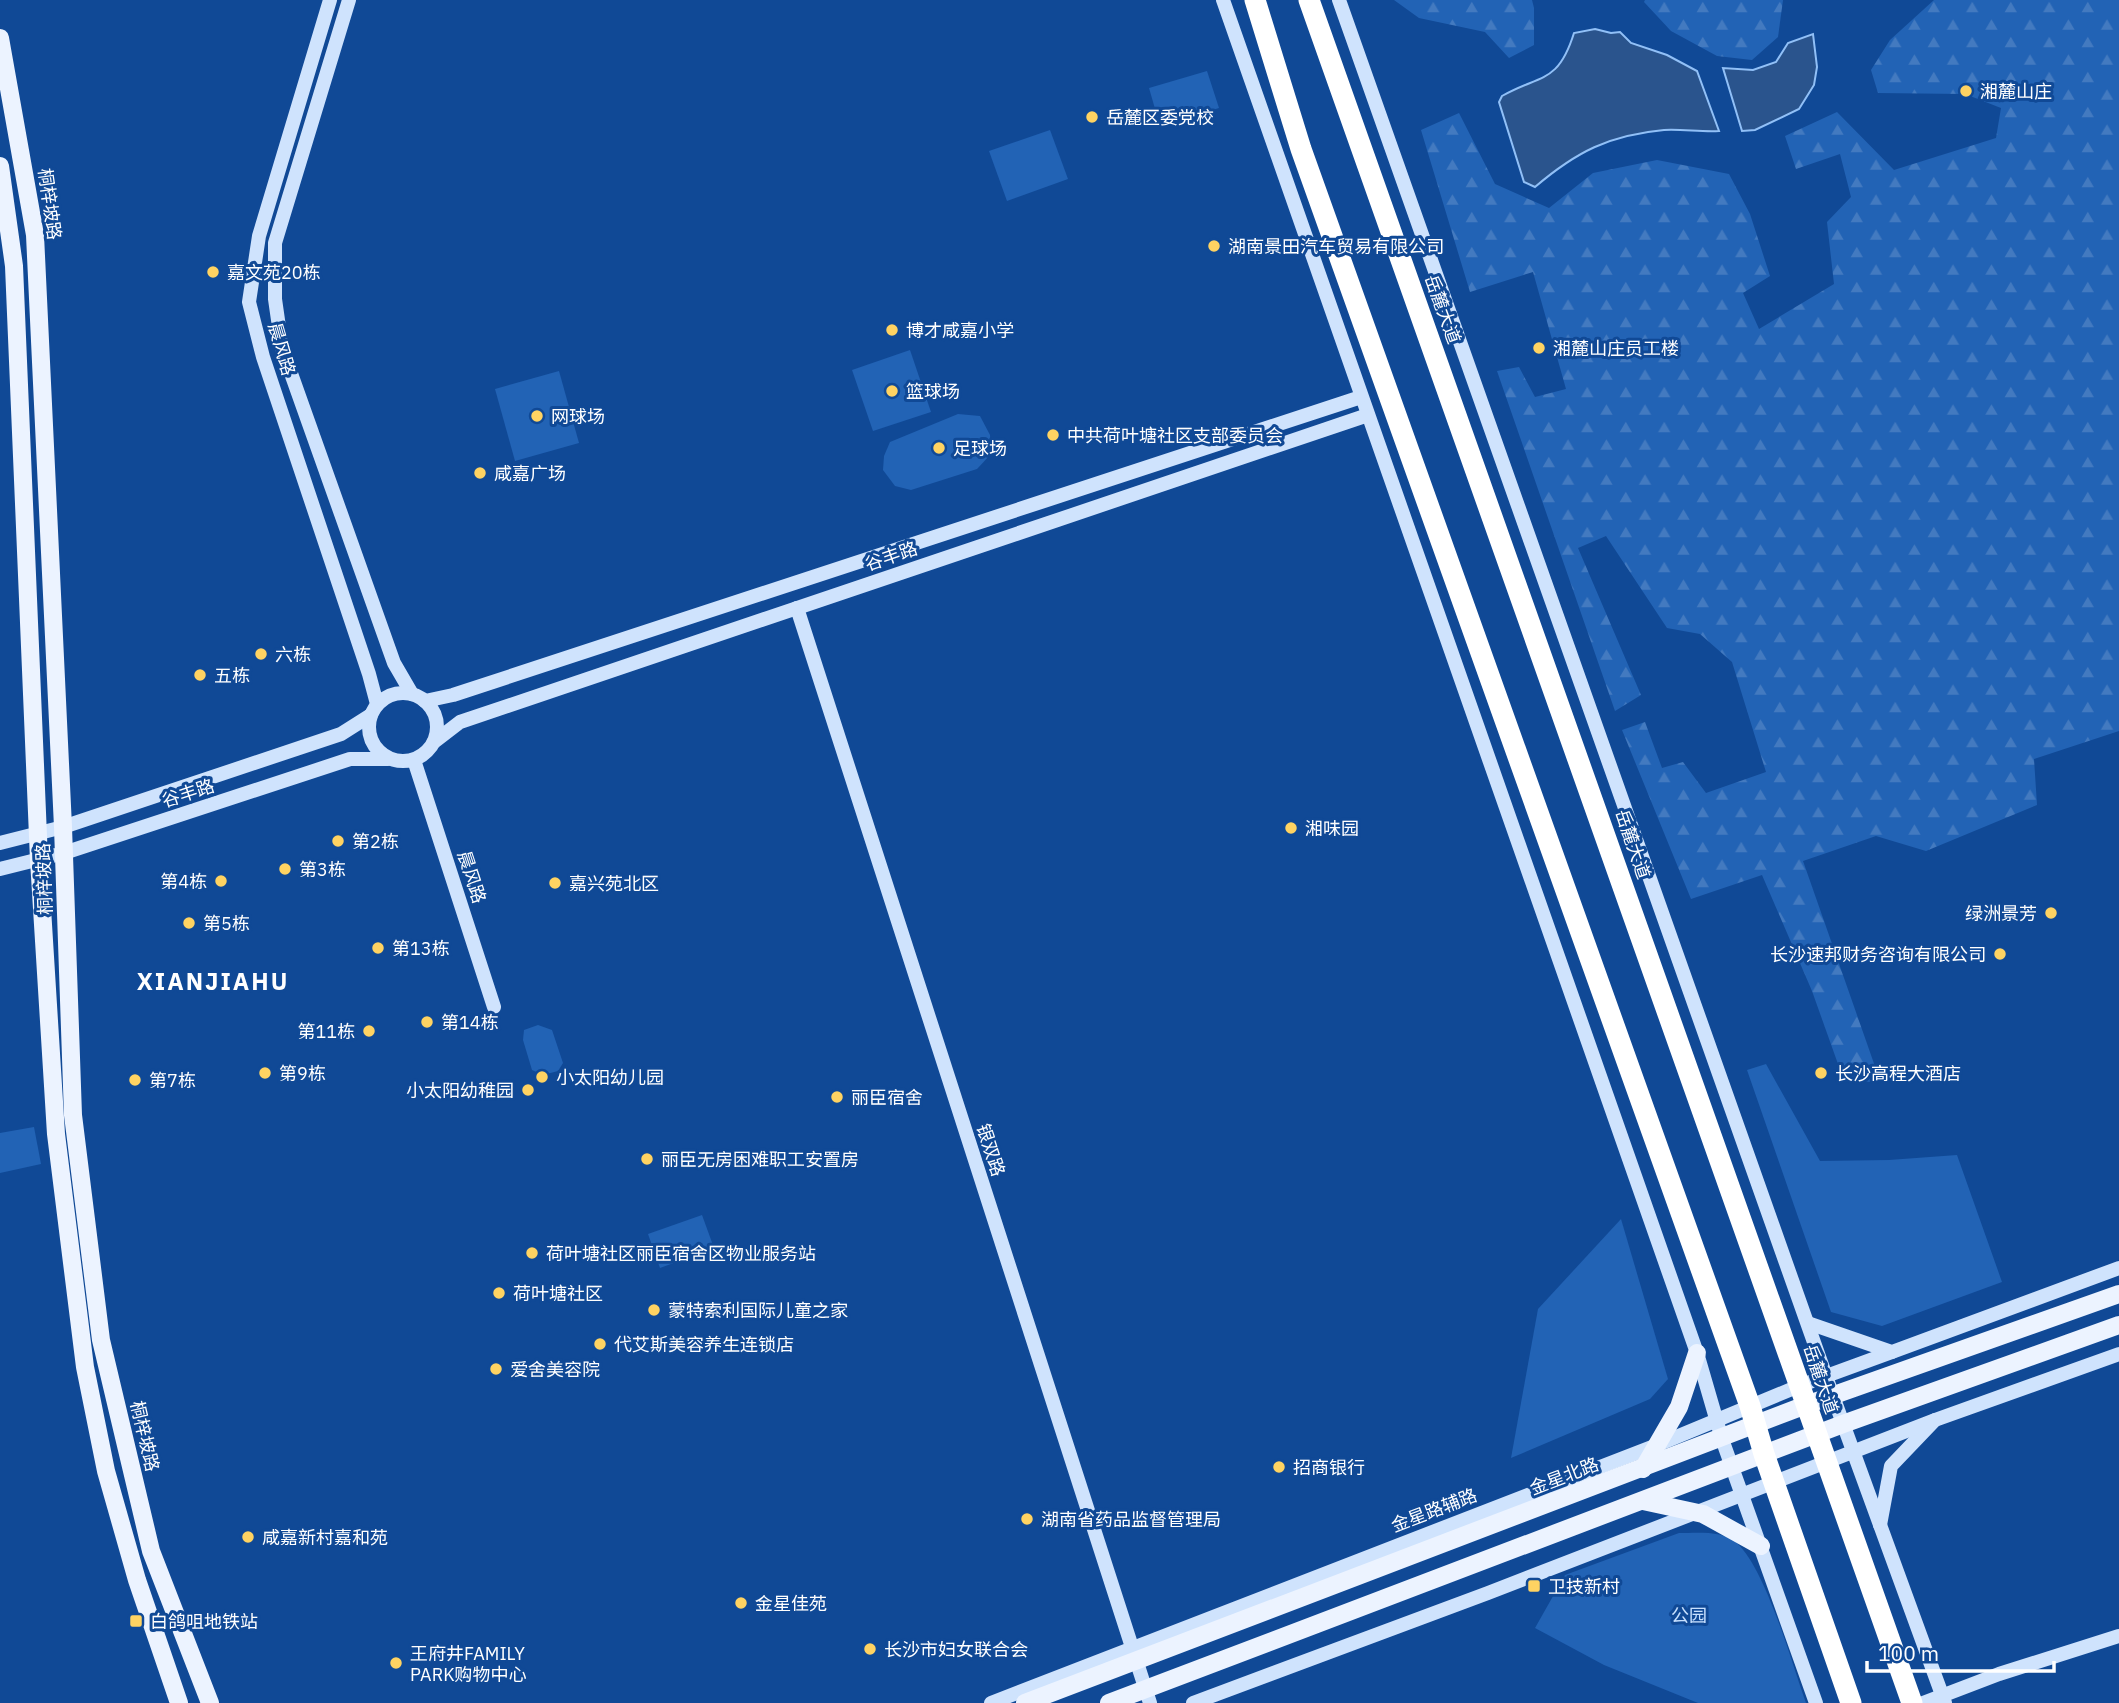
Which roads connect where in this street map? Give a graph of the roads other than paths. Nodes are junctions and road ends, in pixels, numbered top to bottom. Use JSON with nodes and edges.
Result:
{"nodes":[{"id":1,"x":330,"y":0,"type":"edge"},
{"id":2,"x":349,"y":0,"type":"edge"},
{"id":3,"x":1223,"y":0,"type":"edge"},
{"id":4,"x":1255,"y":0,"type":"edge"},
{"id":5,"x":1309,"y":0,"type":"edge"},
{"id":6,"x":1339,"y":0,"type":"edge"},
{"id":7,"x":0,"y":38,"type":"edge"},
{"id":8,"x":0,"y":166,"type":"edge"},
{"id":9,"x":1359,"y":398,"type":"junction"},
{"id":10,"x":1365,"y":415,"type":"junction"},
{"id":11,"x":797,"y":608,"type":"junction"},
{"id":12,"x":418,"y":698,"type":"junction"},
{"id":13,"x":374,"y":709,"type":"junction"},
{"id":14,"x":434,"y":742,"type":"junction"},
{"id":15,"x":388,"y":759,"type":"junction"},
{"id":16,"x":414,"y":760,"type":"junction"},
{"id":17,"x":63,"y":827,"type":"junction"},
{"id":18,"x":38,"y":833,"type":"junction"},
{"id":19,"x":0,"y":843,"type":"edge"},
{"id":20,"x":64,"y":853,"type":"junction"},
{"id":21,"x":39,"y":860,"type":"junction"},
{"id":22,"x":0,"y":869,"type":"edge"},
{"id":23,"x":494,"y":1007,"type":"dead end"},
{"id":24,"x":2119,"y":1268,"type":"edge"},
{"id":25,"x":2119,"y":1294,"type":"edge"},
{"id":26,"x":1808,"y":1323,"type":"junction"},
{"id":27,"x":2119,"y":1325,"type":"edge"},
{"id":28,"x":1892,"y":1352,"type":"junction"},
{"id":29,"x":1697,"y":1353,"type":"junction"},
{"id":30,"x":2119,"y":1354,"type":"edge"},
{"id":31,"x":1826,"y":1376,"type":"junction"},
{"id":32,"x":1803,"y":1396,"type":"junction"},
{"id":33,"x":1833,"y":1396,"type":"junction"},
{"id":34,"x":1754,"y":1415,"type":"junction"},
{"id":35,"x":1716,"y":1420,"type":"junction"},
{"id":36,"x":1935,"y":1420,"type":"junction"},
{"id":37,"x":1843,"y":1424,"type":"junction"},
{"id":38,"x":1815,"y":1435,"type":"junction"},
{"id":39,"x":1722,"y":1439,"type":"junction"},
{"id":40,"x":1657,"y":1445,"type":"junction"},
{"id":41,"x":1854,"y":1452,"type":"junction"},
{"id":42,"x":1764,"y":1454,"type":"junction"},
{"id":43,"x":1825,"y":1463,"type":"junction"},
{"id":44,"x":1733,"y":1467,"type":"junction"},
{"id":45,"x":1643,"y":1469,"type":"junction"},
{"id":46,"x":1774,"y":1483,"type":"junction"},
{"id":47,"x":1743,"y":1494,"type":"junction"},
{"id":48,"x":1643,"y":1501,"type":"junction"},
{"id":49,"x":1696,"y":1512,"type":"junction"},
{"id":50,"x":1880,"y":1526,"type":"junction"},
{"id":51,"x":1761,"y":1546,"type":"junction"},
{"id":52,"x":2119,"y":1636,"type":"edge"},
{"id":53,"x":1133,"y":1654,"type":"junction"},
{"id":54,"x":1148,"y":1696,"type":"edge"},
{"id":55,"x":1944,"y":1699,"type":"edge"},
{"id":56,"x":179,"y":1703,"type":"edge"},
{"id":57,"x":210,"y":1703,"type":"edge"},
{"id":58,"x":991,"y":1703,"type":"edge"},
{"id":59,"x":1025,"y":1703,"type":"edge"},
{"id":60,"x":1109,"y":1703,"type":"edge"},
{"id":61,"x":1193,"y":1703,"type":"edge"},
{"id":62,"x":1816,"y":1703,"type":"edge"},
{"id":63,"x":1851,"y":1703,"type":"edge"},
{"id":64,"x":1912,"y":1703,"type":"edge"},
{"id":65,"x":1923,"y":1703,"type":"edge"}],
"edges":[{"from":1,"to":13,"type":"street","name":"晨风路"},
{"from":2,"to":12,"type":"street","name":"晨风路"},
{"from":3,"to":9,"type":"street"},
{"from":4,"to":34,"type":"highway"},
{"from":5,"to":32,"type":"highway","name":"岳麓大道"},
{"from":6,"to":26,"type":"street"},
{"from":7,"to":17,"type":"main road","name":"桐梓坡路"},
{"from":8,"to":18,"type":"main road","name":"桐梓坡路"},
{"from":9,"to":10,"type":"street"},
{"from":9,"to":12,"type":"street","name":"谷丰路"},
{"from":10,"to":11,"type":"street","name":"谷丰路"},
{"from":10,"to":29,"type":"street"},
{"from":11,"to":14,"type":"street","name":"谷丰路"},
{"from":11,"to":53,"type":"street","name":"银双路"},
{"from":12,"to":13,"type":"street"},
{"from":12,"to":14,"type":"street"},
{"from":13,"to":15,"type":"street"},
{"from":13,"to":17,"type":"street","name":"谷丰路"},
{"from":14,"to":16,"type":"street"},
{"from":15,"to":16,"type":"street"},
{"from":15,"to":20,"type":"street","name":"谷丰路"},
{"from":16,"to":23,"type":"street","name":"晨风路"},
{"from":17,"to":18,"type":"street","name":"谷丰路"},
{"from":17,"to":20,"type":"main road","name":"桐梓坡路"},
{"from":18,"to":19,"type":"street","name":"谷丰路"},
{"from":18,"to":21,"type":"main road","name":"桐梓坡路"},
{"from":20,"to":21,"type":"street","name":"谷丰路"},
{"from":20,"to":57,"type":"main road","name":"桐梓坡路"},
{"from":21,"to":22,"type":"street","name":"谷丰路"},
{"from":21,"to":56,"type":"main road","name":"桐梓坡路"},
{"from":24,"to":28,"type":"street"},
{"from":25,"to":33,"type":"main road","name":"金星北路"},
{"from":26,"to":28,"type":"street"},
{"from":26,"to":31,"type":"street"},
{"from":27,"to":37,"type":"main road"},
{"from":28,"to":31,"type":"street"},
{"from":29,"to":35,"type":"street"},
{"from":29,"to":40,"type":"main road"},
{"from":30,"to":36,"type":"street"},
{"from":31,"to":32,"type":"street"},
{"from":31,"to":33,"type":"street"},
{"from":32,"to":33,"type":"main road","name":"金星北路"},
{"from":32,"to":34,"type":"main road","name":"金星北路"},
{"from":32,"to":38,"type":"highway","name":"岳麓大道"},
{"from":33,"to":37,"type":"street"},
{"from":34,"to":35,"type":"street","name":"金星路辅路"},
{"from":34,"to":39,"type":"main road","name":"金星北路"},
{"from":34,"to":42,"type":"highway"},
{"from":35,"to":39,"type":"street"},
{"from":35,"to":40,"type":"street","name":"金星路辅路"},
{"from":36,"to":41,"type":"street"},
{"from":36,"to":50,"type":"street"},
{"from":37,"to":38,"type":"main road"},
{"from":37,"to":41,"type":"street"},
{"from":38,"to":42,"type":"main road"},
{"from":38,"to":43,"type":"highway","name":"岳麓大道"},
{"from":39,"to":44,"type":"street"},
{"from":39,"to":45,"type":"main road","name":"金星北路"},
{"from":40,"to":45,"type":"main road"},
{"from":40,"to":53,"type":"street","name":"金星路辅路"},
{"from":41,"to":43,"type":"street"},
{"from":41,"to":50,"type":"street"},
{"from":42,"to":44,"type":"main road"},
{"from":42,"to":46,"type":"highway"},
{"from":43,"to":46,"type":"street"},
{"from":43,"to":64,"type":"highway","name":"岳麓大道"},
{"from":44,"to":47,"type":"street"},
{"from":44,"to":48,"type":"main road"},
{"from":45,"to":53,"type":"main road","name":"金星北路"},
{"from":46,"to":47,"type":"street"},
{"from":46,"to":63,"type":"highway"},
{"from":47,"to":49,"type":"street"},
{"from":47,"to":51,"type":"street"},
{"from":48,"to":49,"type":"main road"},
{"from":48,"to":54,"type":"main road"},
{"from":49,"to":51,"type":"main road"},
{"from":49,"to":61,"type":"street"},
{"from":50,"to":55,"type":"street"},
{"from":51,"to":62,"type":"street"},
{"from":52,"to":55,"type":"street"},
{"from":53,"to":54,"type":"street","name":"银双路"},
{"from":53,"to":58,"type":"street","name":"金星路辅路"},
{"from":53,"to":59,"type":"main road","name":"金星北路"},
{"from":54,"to":60,"type":"main road"},
{"from":55,"to":65,"type":"street"}]}
